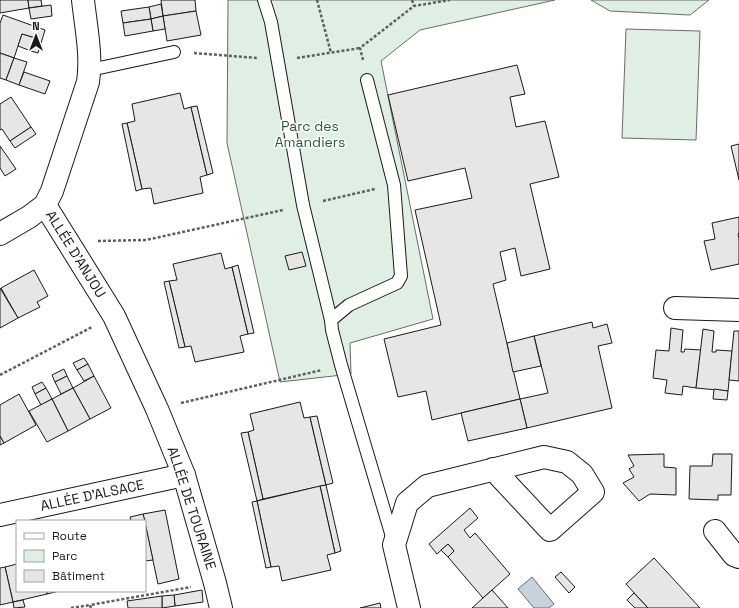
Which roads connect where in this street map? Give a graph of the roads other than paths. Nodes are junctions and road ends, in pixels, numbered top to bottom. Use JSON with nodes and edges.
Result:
{"nodes":[{"id":1,"x":83,"y":0,"type":"edge"},
{"id":2,"x":264,"y":0,"type":"edge"},
{"id":3,"x":174,"y":52,"type":"road end"},
{"id":4,"x":90,"y":70,"type":"junction"},
{"id":5,"x":366,"y":80,"type":"road end"},
{"id":6,"x":45,"y":205,"type":"junction"},
{"id":7,"x":0,"y":234,"type":"edge"},
{"id":8,"x":675,"y":308,"type":"dead end"},
{"id":9,"x":739,"y":310,"type":"edge"},
{"id":10,"x":331,"y":320,"type":"junction"},
{"id":11,"x":157,"y":409,"type":"joint"},
{"id":12,"x":493,"y":469,"type":"dead end"},
{"id":13,"x":184,"y":476,"type":"junction"},
{"id":14,"x":0,"y":515,"type":"edge"},
{"id":15,"x":715,"y":531,"type":"dead end"},
{"id":16,"x":394,"y":545,"type":"junction"},
{"id":17,"x":739,"y":557,"type":"edge"},
{"id":18,"x":221,"y":608,"type":"edge"},
{"id":19,"x":409,"y":608,"type":"edge"}],
"edges":[{"from":1,"to":4,"type":"street","name":"ALLÉE D'ANJOU"},
{"from":2,"to":10,"type":"lane"},
{"from":3,"to":4,"type":"lane"},
{"from":4,"to":6,"type":"street","name":"ALLÉE D'ANJOU"},
{"from":5,"to":10,"type":"lane"},
{"from":6,"to":7,"type":"street"},
{"from":6,"to":11,"type":"street","name":"ALLÉE D'ANJOU"},
{"from":8,"to":9,"type":"street"},
{"from":10,"to":16,"type":"lane"},
{"from":11,"to":13,"type":"street","name":"ALLÉE DE TOURAINE"},
{"from":12,"to":16,"type":"street"},
{"from":13,"to":14,"type":"street","name":"ALLÉE D'ALSACE"},
{"from":13,"to":18,"type":"street","name":"ALLÉE DE TOURAINE"},
{"from":15,"to":17,"type":"street"},
{"from":16,"to":19,"type":"street"}]}
